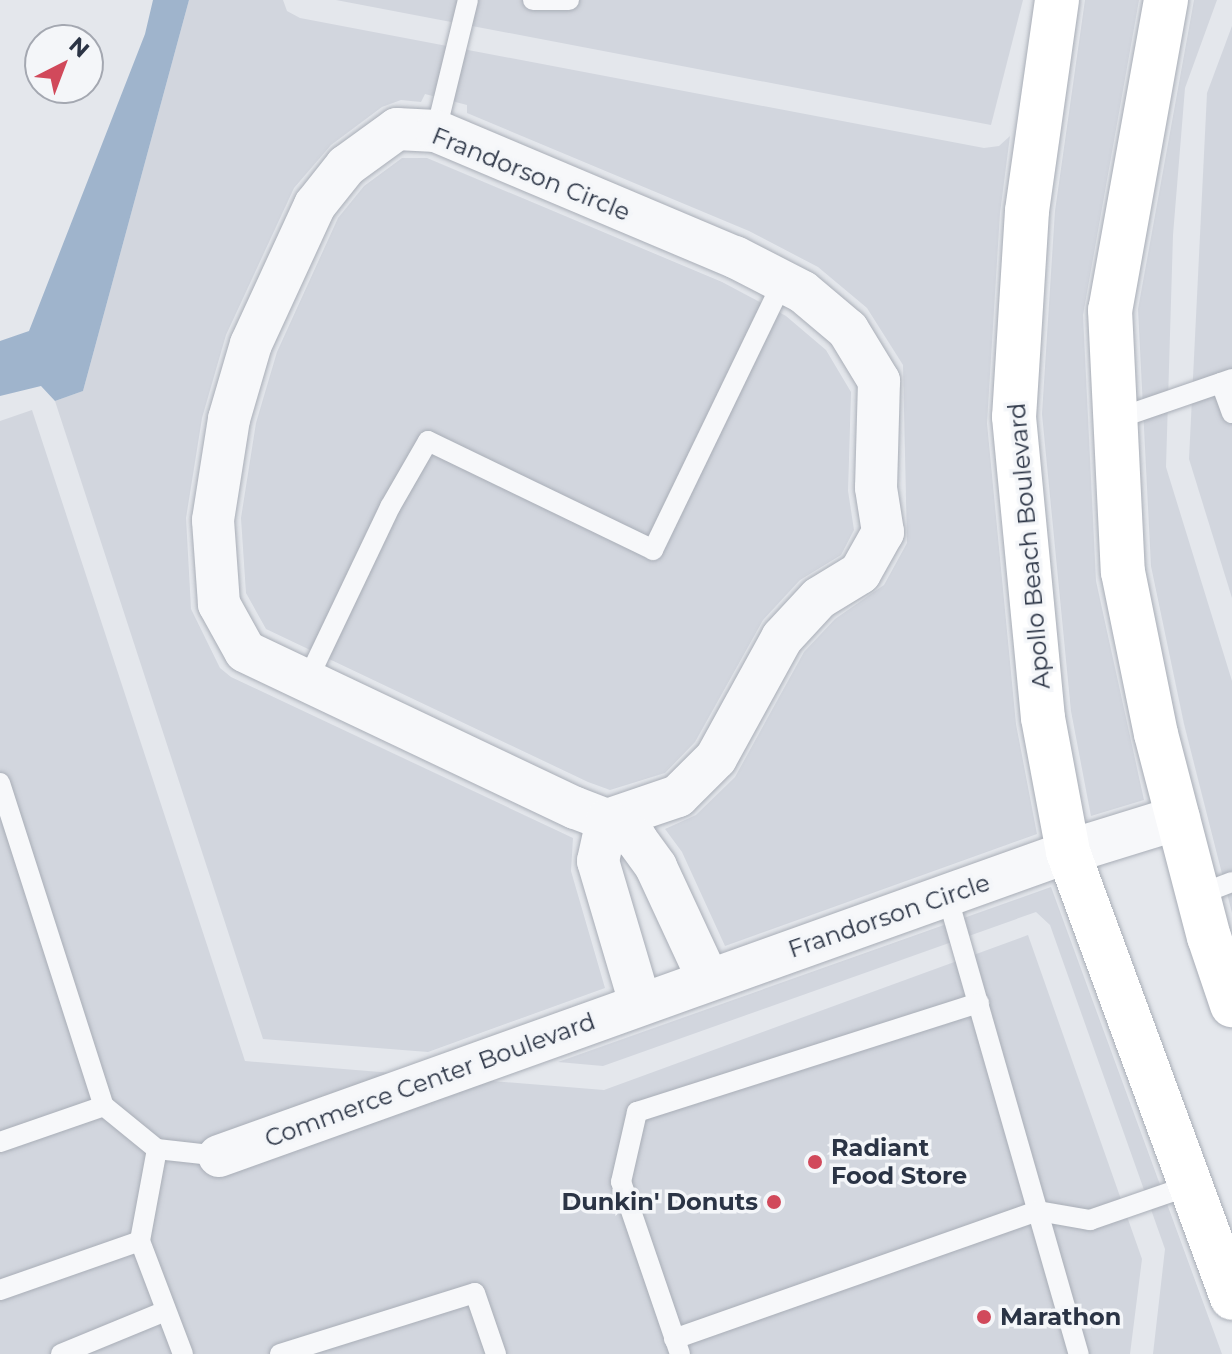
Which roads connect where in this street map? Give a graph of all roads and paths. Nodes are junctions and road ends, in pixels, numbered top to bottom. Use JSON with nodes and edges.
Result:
{"nodes":[{"id":1,"x":468,"y":0,"type":"edge"},
{"id":2,"x":533,"y":0,"type":"edge"},
{"id":3,"x":569,"y":0,"type":"edge"},
{"id":4,"x":1057,"y":0,"type":"edge"},
{"id":5,"x":1166,"y":0,"type":"edge"},
{"id":6,"x":436,"y":131,"type":"junction"},
{"id":7,"x":783,"y":281,"type":"junction"},
{"id":8,"x":1227,"y":381,"type":"edge"},
{"id":9,"x":1232,"y":413,"type":"edge"},
{"id":10,"x":1116,"y":419,"type":"junction"},
{"id":11,"x":307,"y":681,"type":"junction"},
{"id":12,"x":0,"y":783,"type":"edge"},
{"id":13,"x":1178,"y":818,"type":"junction"},
{"id":14,"x":607,"y":820,"type":"junction"},
{"id":15,"x":1068,"y":852,"type":"junction"},
{"id":16,"x":1215,"y":888,"type":"edge"},
{"id":17,"x":947,"y":895,"type":"junction"},
{"id":18,"x":708,"y":979,"type":"junction"},
{"id":19,"x":640,"y":1003,"type":"junction"},
{"id":20,"x":979,"y":1003,"type":"junction"},
{"id":21,"x":1232,"y":1005,"type":"edge"},
{"id":22,"x":104,"y":1106,"type":"junction"},
{"id":23,"x":0,"y":1142,"type":"edge"},
{"id":24,"x":157,"y":1149,"type":"junction"},
{"id":25,"x":219,"y":1156,"type":"joint"},
{"id":26,"x":1191,"y":1185,"type":"junction"},
{"id":27,"x":1038,"y":1211,"type":"junction"},
{"id":28,"x":140,"y":1241,"type":"junction"},
{"id":29,"x":0,"y":1290,"type":"edge"},
{"id":30,"x":1232,"y":1298,"type":"edge"},
{"id":31,"x":166,"y":1311,"type":"junction"},
{"id":32,"x":677,"y":1346,"type":"edge"},
{"id":33,"x":61,"y":1354,"type":"edge"},
{"id":34,"x":183,"y":1354,"type":"edge"},
{"id":35,"x":280,"y":1354,"type":"edge"},
{"id":36,"x":496,"y":1354,"type":"edge"},
{"id":37,"x":1079,"y":1354,"type":"edge"}],
"edges":[{"from":1,"to":6,"type":"lane"},
{"from":2,"to":3,"type":"lane"},
{"from":4,"to":15,"type":"main road","name":"Apollo Beach Boulevard"},
{"from":5,"to":10,"type":"main road"},
{"from":6,"to":7,"type":"street","name":"Frandorson Circle"},
{"from":6,"to":11,"type":"street","name":"Frandorson Circle"},
{"from":7,"to":11,"type":"lane"},
{"from":7,"to":14,"type":"street","name":"Frandorson Circle"},
{"from":8,"to":9,"type":"lane"},
{"from":8,"to":10,"type":"lane"},
{"from":10,"to":13,"type":"main road"},
{"from":11,"to":14,"type":"street","name":"Frandorson Circle"},
{"from":12,"to":22,"type":"lane"},
{"from":13,"to":15,"type":"street"},
{"from":13,"to":16,"type":"main road"},
{"from":14,"to":18,"type":"street","name":"Frandorson Circle"},
{"from":14,"to":19,"type":"street"},
{"from":15,"to":17,"type":"street","name":"Frandorson Circle"},
{"from":15,"to":26,"type":"main road","name":"Apollo Beach Boulevard"},
{"from":16,"to":21,"type":"main road"},
{"from":17,"to":18,"type":"street","name":"Frandorson Circle"},
{"from":17,"to":20,"type":"lane"},
{"from":18,"to":19,"type":"street","name":"Frandorson Circle"},
{"from":19,"to":25,"type":"street","name":"Commerce Center Boulevard"},
{"from":20,"to":27,"type":"lane"},
{"from":20,"to":32,"type":"lane"},
{"from":22,"to":23,"type":"lane"},
{"from":22,"to":24,"type":"lane"},
{"from":24,"to":25,"type":"lane"},
{"from":24,"to":28,"type":"lane"},
{"from":26,"to":27,"type":"lane"},
{"from":26,"to":30,"type":"main road","name":"Apollo Beach Boulevard"},
{"from":27,"to":32,"type":"lane"},
{"from":27,"to":37,"type":"lane"},
{"from":28,"to":29,"type":"lane"},
{"from":28,"to":31,"type":"lane"},
{"from":31,"to":33,"type":"lane"},
{"from":31,"to":34,"type":"lane"},
{"from":35,"to":36,"type":"lane"}]}
